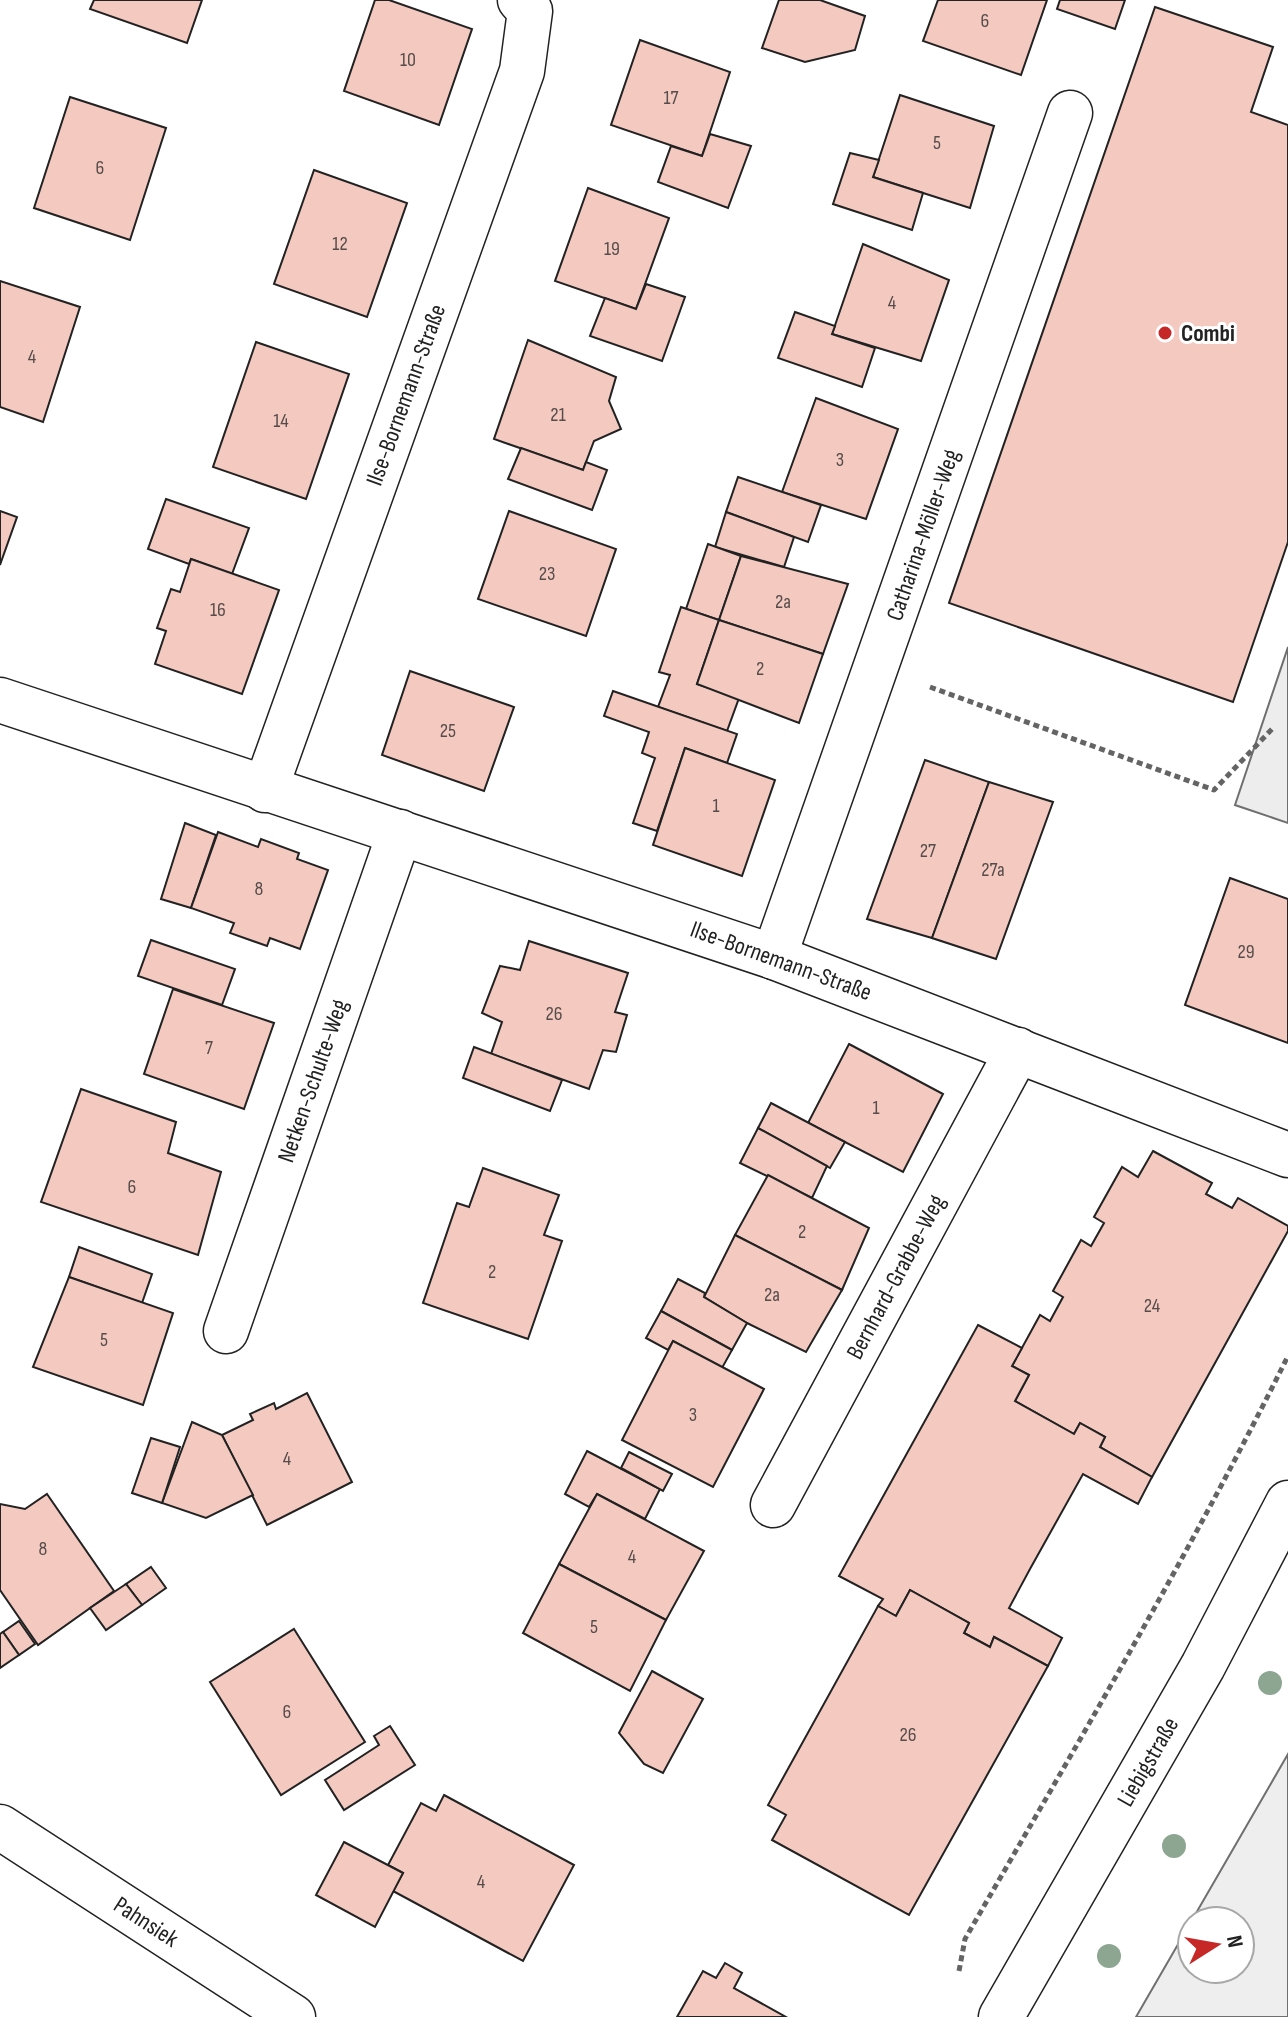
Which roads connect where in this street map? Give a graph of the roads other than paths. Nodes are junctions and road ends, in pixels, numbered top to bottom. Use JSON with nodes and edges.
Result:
{"nodes":[{"id":1,"x":520,"y":0,"type":"edge"},
{"id":2,"x":1070,"y":113,"type":"dead end"},
{"id":3,"x":0,"y":700,"type":"edge"},
{"id":4,"x":265,"y":790,"type":"junction"},
{"id":5,"x":400,"y":832,"type":"junction"},
{"id":6,"x":774,"y":957,"type":"junction"},
{"id":7,"x":1018,"y":1050,"type":"junction"},
{"id":8,"x":1288,"y":1155,"type":"edge"},
{"id":9,"x":226,"y":1331,"type":"dead end"},
{"id":10,"x":1288,"y":1503,"type":"edge"},
{"id":11,"x":773,"y":1505,"type":"dead end"},
{"id":12,"x":0,"y":1827,"type":"edge"},
{"id":13,"x":293,"y":2017,"type":"edge"},
{"id":14,"x":1001,"y":2017,"type":"edge"}],
"edges":[{"from":1,"to":4,"type":"street","name":"Ilse-Bornemann-Straße"},
{"from":2,"to":6,"type":"street","name":"Catharina-Möller-Weg"},
{"from":3,"to":4,"type":"street","name":"Ilse-Bornemann-Straße"},
{"from":4,"to":5,"type":"street","name":"Ilse-Bornemann-Straße"},
{"from":5,"to":6,"type":"street","name":"Ilse-Bornemann-Straße"},
{"from":5,"to":9,"type":"street","name":"Netken-Schulte-Weg"},
{"from":6,"to":7,"type":"street","name":"Ilse-Bornemann-Straße"},
{"from":7,"to":8,"type":"street","name":"Ilse-Bornemann-Straße"},
{"from":7,"to":11,"type":"street","name":"Bernhard-Grabbe-Weg"},
{"from":10,"to":14,"type":"street","name":"Liebigstraße"},
{"from":12,"to":13,"type":"street","name":"Pahnsiek"}]}
